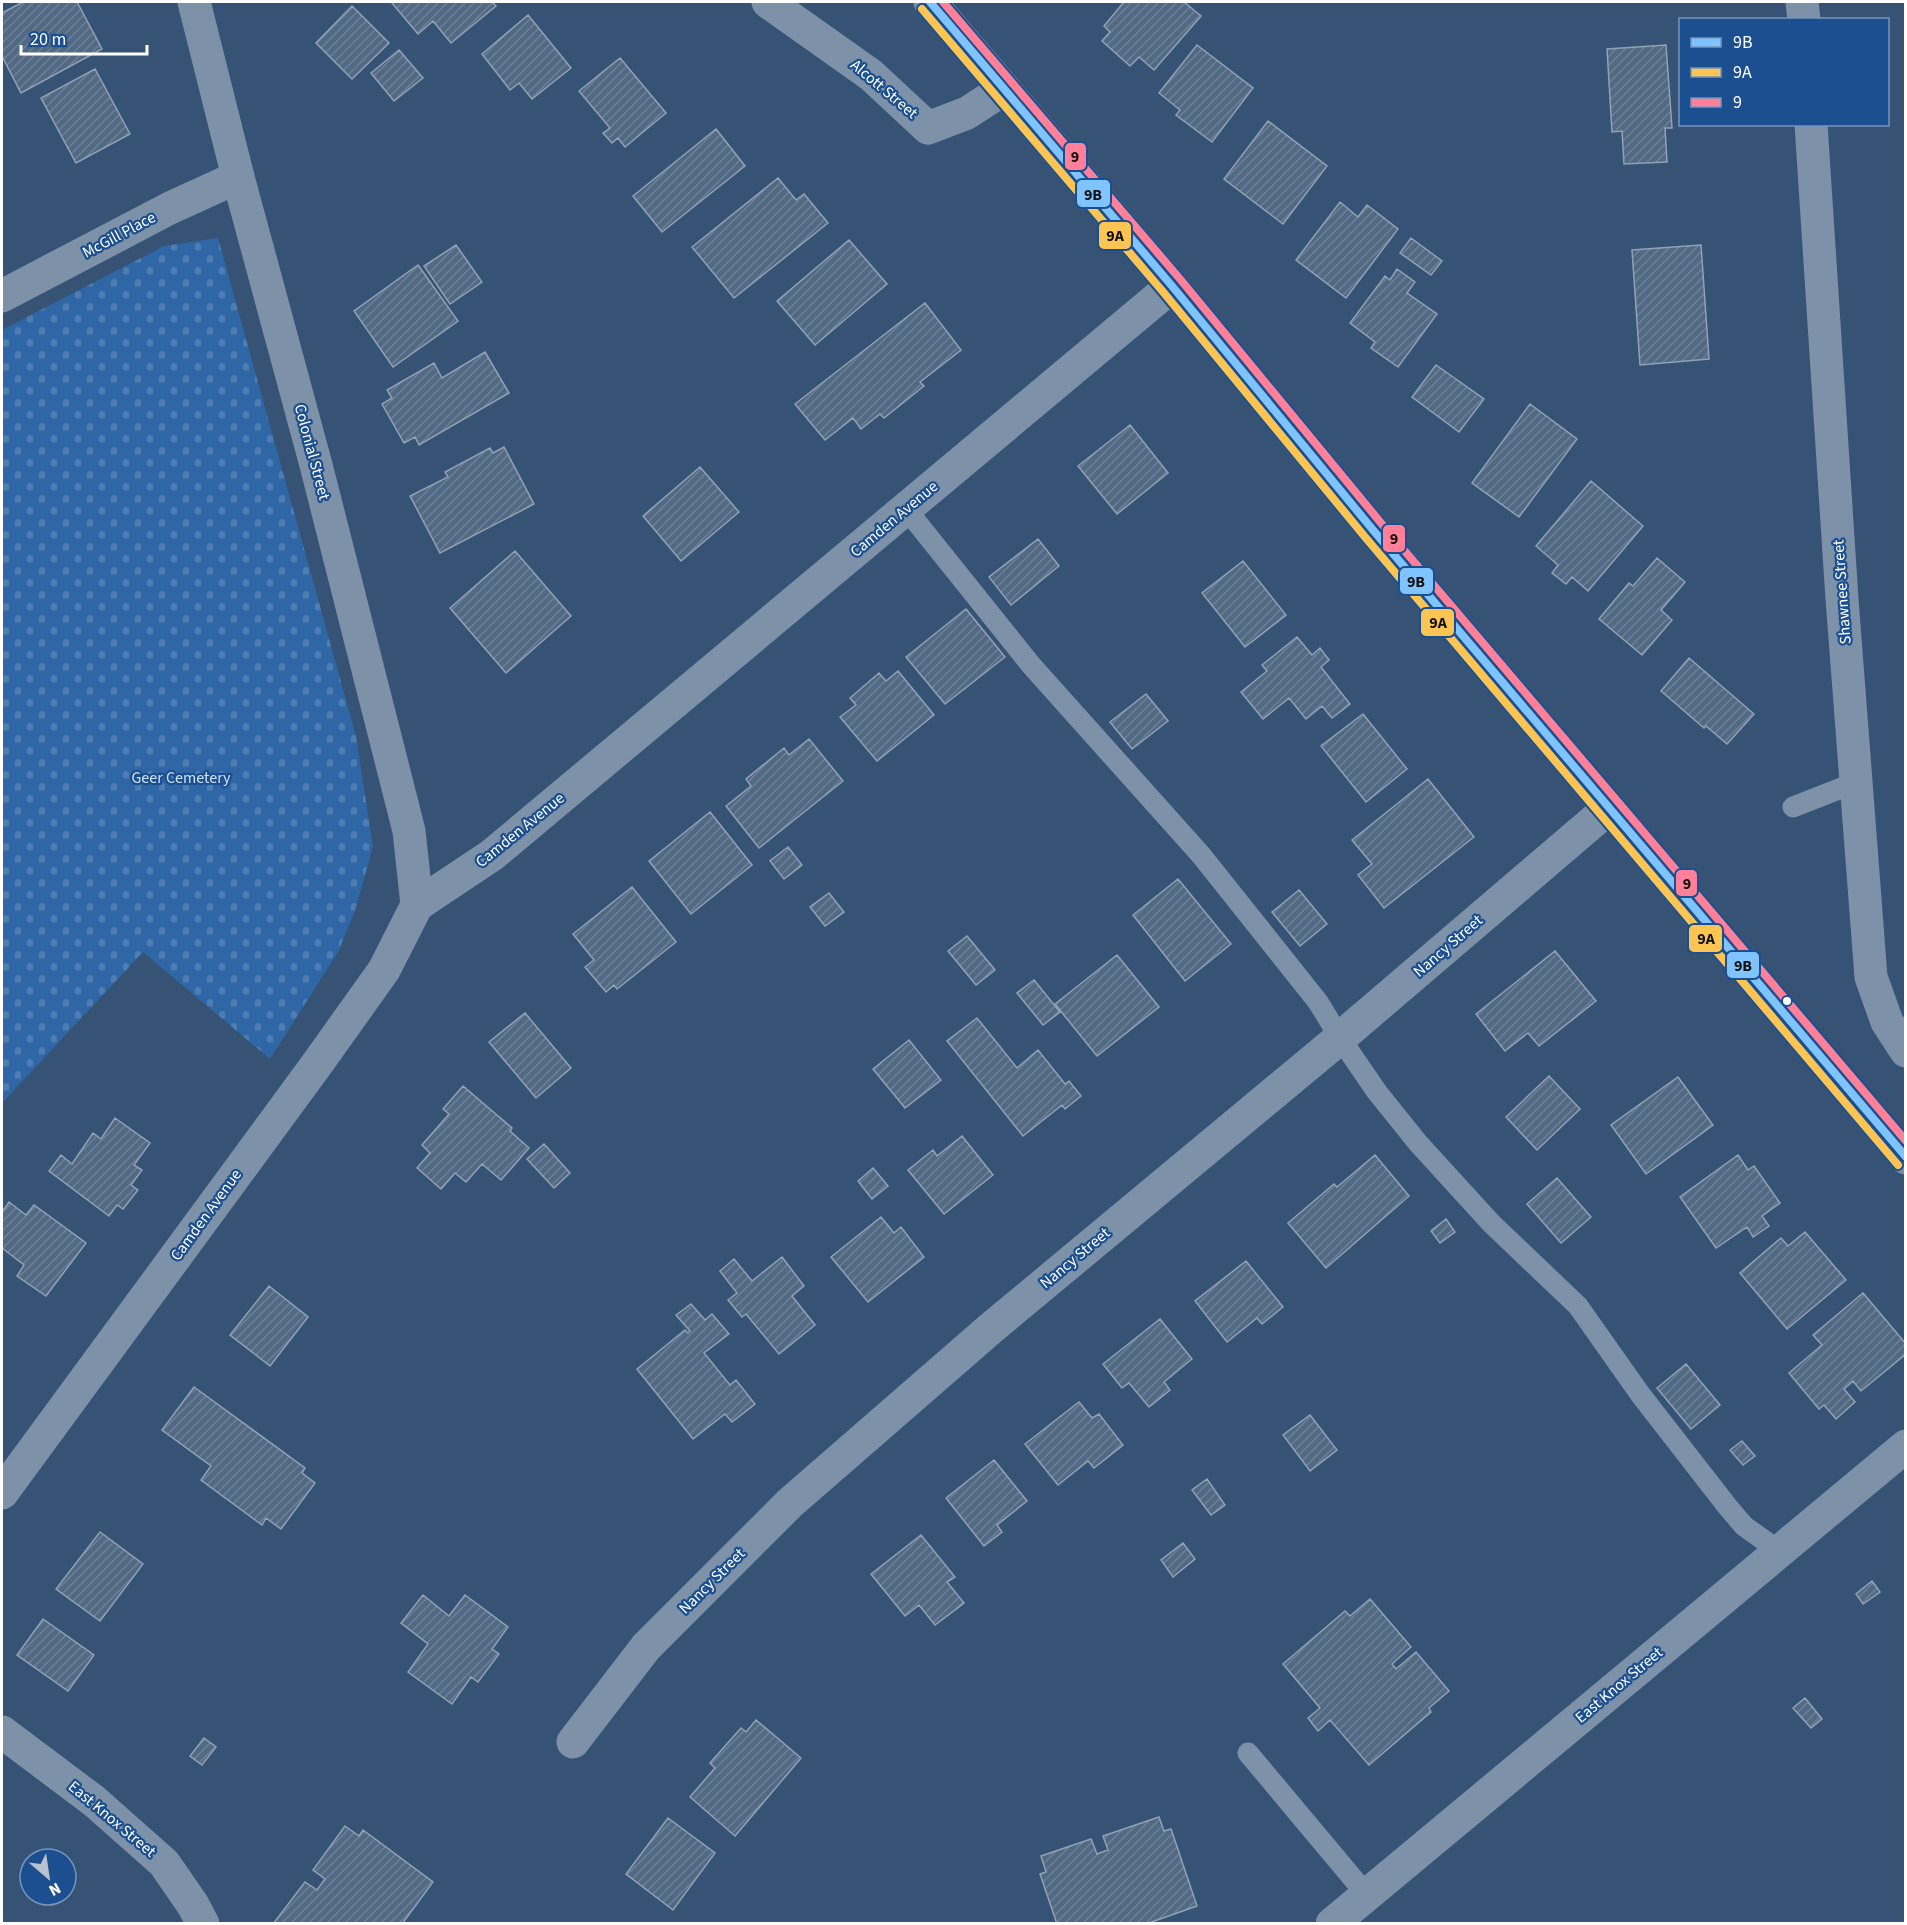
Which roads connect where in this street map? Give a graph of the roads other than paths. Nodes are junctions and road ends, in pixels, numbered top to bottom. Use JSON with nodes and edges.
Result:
{"nodes":[{"id":1,"x":194,"y":2,"type":"edge"},
{"id":2,"x":768,"y":2,"type":"edge"},
{"id":3,"x":930,"y":2,"type":"edge"},
{"id":4,"x":1802,"y":2,"type":"edge"},
{"id":5,"x":1804,"y":18,"type":"edge"},
{"id":6,"x":1004,"y":89,"type":"junction"},
{"id":7,"x":1811,"y":126,"type":"edge"},
{"id":8,"x":238,"y":177,"type":"junction"},
{"id":9,"x":1172,"y":286,"type":"junction"},
{"id":10,"x":2,"y":296,"type":"edge"},
{"id":11,"x":906,"y":509,"type":"junction"},
{"id":12,"x":1857,"y":782,"type":"junction"},
{"id":13,"x":1792,"y":807,"type":"dead end"},
{"id":14,"x":1609,"y":808,"type":"junction"},
{"id":15,"x":417,"y":905,"type":"junction"},
{"id":16,"x":1340,"y":1038,"type":"junction"},
{"id":17,"x":1905,"y":1051,"type":"edge"},
{"id":18,"x":1905,"y":1158,"type":"edge"},
{"id":19,"x":1905,"y":1446,"type":"edge"},
{"id":20,"x":2,"y":1493,"type":"edge"},
{"id":21,"x":1779,"y":1551,"type":"junction"},
{"id":22,"x":2,"y":1732,"type":"edge"},
{"id":23,"x":573,"y":1742,"type":"dead end"},
{"id":24,"x":1248,"y":1753,"type":"dead end"},
{"id":25,"x":1366,"y":1894,"type":"junction"},
{"id":26,"x":204,"y":1923,"type":"edge"},
{"id":27,"x":1332,"y":1923,"type":"edge"}],
"edges":[{"from":1,"to":8,"type":"street","name":"Colonial Street"},
{"from":2,"to":6,"type":"street","name":"Alcott Street"},
{"from":3,"to":6,"type":"main road"},
{"from":4,"to":5,"type":"street"},
{"from":6,"to":9,"type":"main road"},
{"from":7,"to":12,"type":"street","name":"Shawnee Street"},
{"from":8,"to":10,"type":"street","name":"McGill Place"},
{"from":8,"to":15,"type":"street","name":"Colonial Street"},
{"from":9,"to":11,"type":"street","name":"Camden Avenue"},
{"from":9,"to":14,"type":"main road"},
{"from":11,"to":15,"type":"street","name":"Camden Avenue"},
{"from":11,"to":16,"type":"lane"},
{"from":12,"to":13,"type":"lane"},
{"from":12,"to":17,"type":"street","name":"Shawnee Street"},
{"from":14,"to":16,"type":"street","name":"Nancy Street"},
{"from":14,"to":18,"type":"main road"},
{"from":15,"to":20,"type":"street","name":"Camden Avenue"},
{"from":16,"to":21,"type":"lane"},
{"from":16,"to":23,"type":"street","name":"Nancy Street"},
{"from":19,"to":21,"type":"street","name":"East Knox Street"},
{"from":21,"to":25,"type":"street","name":"East Knox Street"},
{"from":22,"to":26,"type":"street","name":"East Knox Street"},
{"from":24,"to":25,"type":"lane"},
{"from":25,"to":27,"type":"street","name":"East Knox Street"}]}
